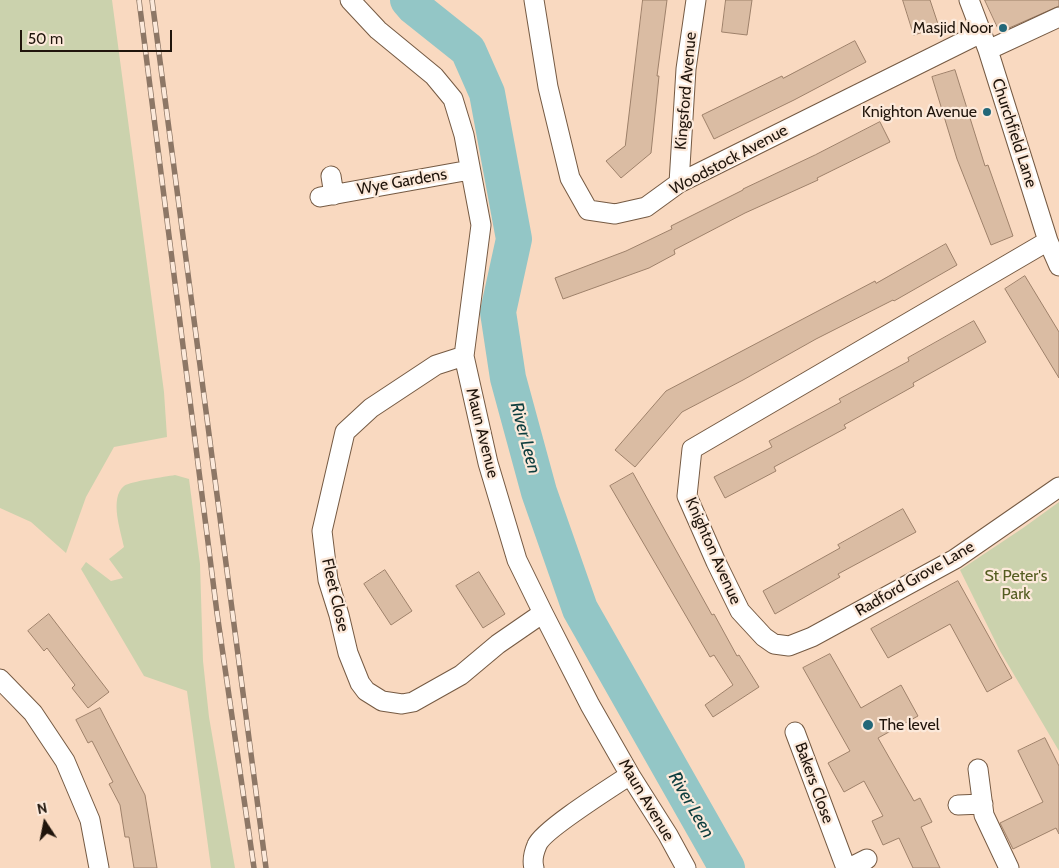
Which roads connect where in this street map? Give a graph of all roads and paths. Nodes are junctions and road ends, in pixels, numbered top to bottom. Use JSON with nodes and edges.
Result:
{"nodes":[{"id":1,"x":350,"y":0,"type":"edge"},
{"id":2,"x":534,"y":0,"type":"edge"},
{"id":3,"x":696,"y":0,"type":"edge"},
{"id":4,"x":969,"y":0,"type":"edge"},
{"id":5,"x":1059,"y":17,"type":"edge"},
{"id":6,"x":984,"y":41,"type":"junction"},
{"id":7,"x":470,"y":170,"type":"junction"},
{"id":8,"x":679,"y":183,"type":"junction"},
{"id":9,"x":328,"y":189,"type":"dead end"},
{"id":10,"x":1048,"y":240,"type":"junction"},
{"id":11,"x":1059,"y":266,"type":"edge"},
{"id":12,"x":464,"y":356,"type":"junction"},
{"id":13,"x":1059,"y":487,"type":"edge"},
{"id":14,"x":542,"y":613,"type":"junction"},
{"id":15,"x":764,"y":637,"type":"joint"},
{"id":16,"x":0,"y":679,"type":"edge"},
{"id":17,"x":795,"y":732,"type":"dead end"},
{"id":18,"x":978,"y":769,"type":"dead end"},
{"id":19,"x":630,"y":775,"type":"junction"},
{"id":20,"x":983,"y":804,"type":"junction"},
{"id":21,"x":958,"y":806,"type":"dead end"},
{"id":22,"x":867,"y":859,"type":"dead end"},
{"id":23,"x":99,"y":868,"type":"edge"},
{"id":24,"x":534,"y":868,"type":"edge"},
{"id":25,"x":686,"y":868,"type":"edge"},
{"id":26,"x":848,"y":868,"type":"edge"},
{"id":27,"x":1008,"y":868,"type":"edge"}],
"edges":[{"from":1,"to":7,"type":"street","name":"Maun Avenue"},
{"from":2,"to":8,"type":"street","name":"Woodstock Avenue"},
{"from":3,"to":8,"type":"street","name":"Kingsford Avenue"},
{"from":4,"to":6,"type":"street","name":"Churchfield Lane"},
{"from":5,"to":6,"type":"street","name":"Woodstock Avenue"},
{"from":6,"to":8,"type":"street","name":"Woodstock Avenue"},
{"from":6,"to":10,"type":"street","name":"Churchfield Lane"},
{"from":7,"to":9,"type":"street","name":"Wye Gardens"},
{"from":7,"to":12,"type":"street","name":"Maun Avenue"},
{"from":10,"to":11,"type":"street","name":"Churchfield Lane"},
{"from":10,"to":15,"type":"street","name":"Knighton Avenue"},
{"from":12,"to":14,"type":"street","name":"Maun Avenue"},
{"from":12,"to":14,"type":"street","name":"Fleet Close"},
{"from":13,"to":15,"type":"street","name":"Radford Grove Lane"},
{"from":14,"to":19,"type":"street","name":"Maun Avenue"},
{"from":16,"to":23,"type":"street"},
{"from":17,"to":26,"type":"street","name":"Bakers Close"},
{"from":18,"to":20,"type":"street"},
{"from":19,"to":24,"type":"street"},
{"from":19,"to":25,"type":"street","name":"Maun Avenue"},
{"from":20,"to":21,"type":"street"},
{"from":20,"to":27,"type":"street"},
{"from":22,"to":26,"type":"street"}]}
